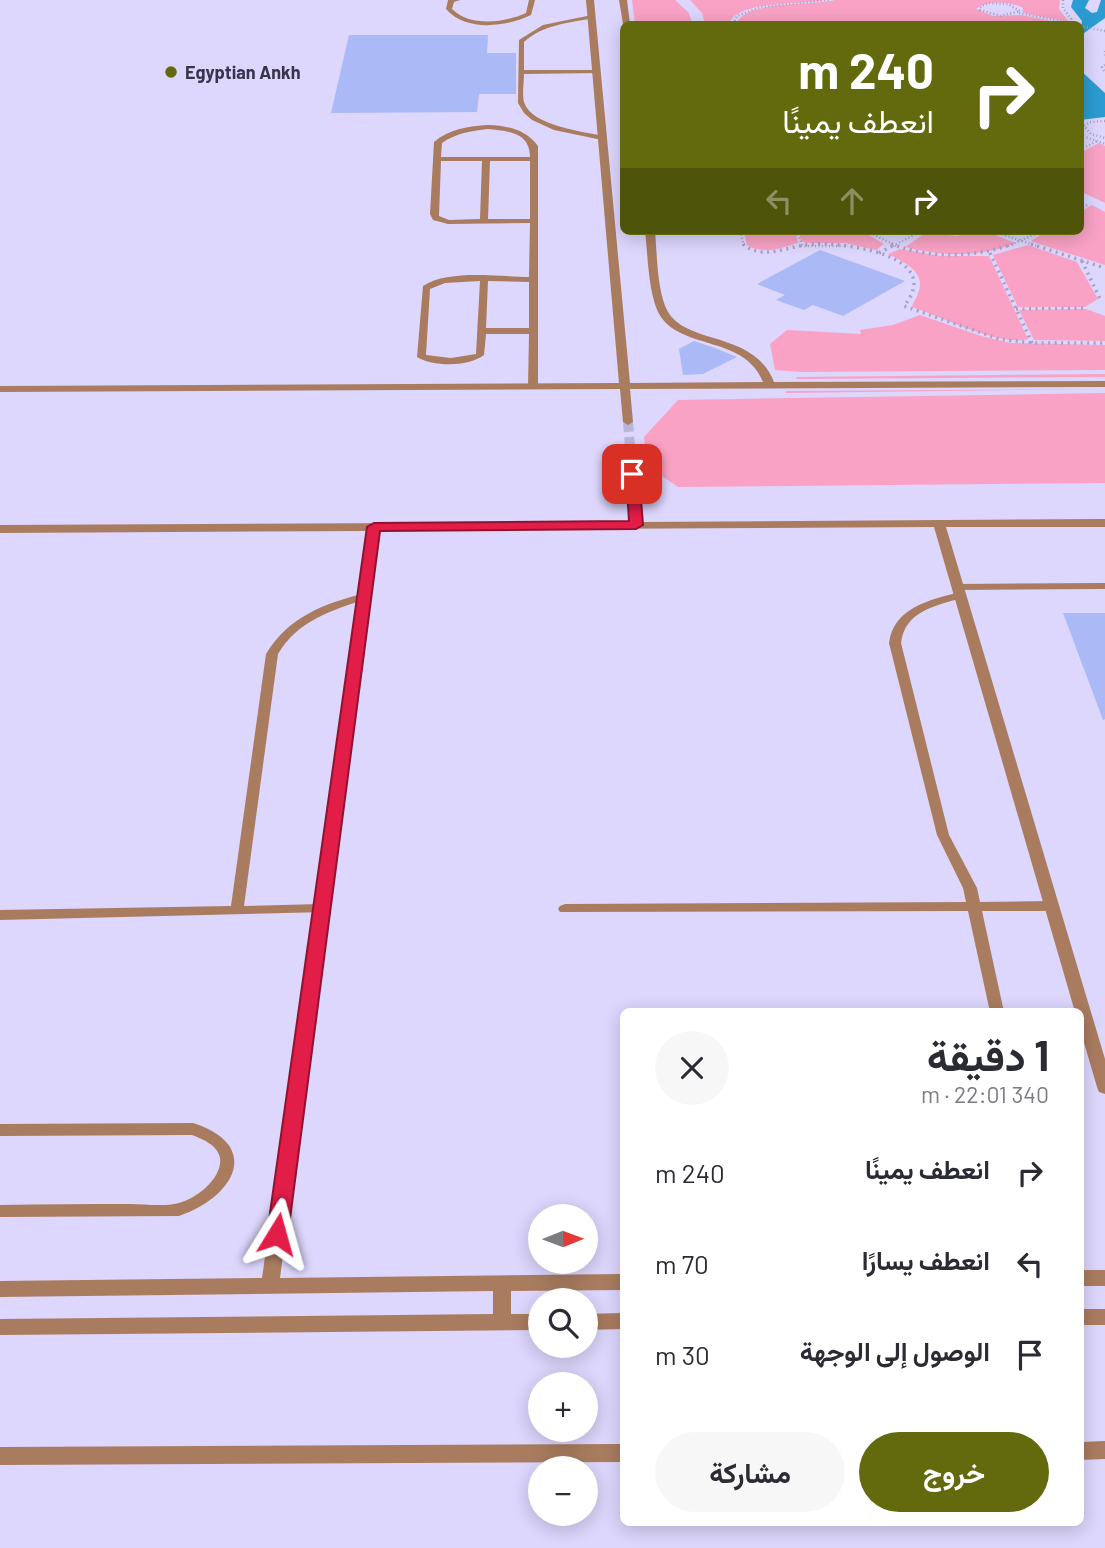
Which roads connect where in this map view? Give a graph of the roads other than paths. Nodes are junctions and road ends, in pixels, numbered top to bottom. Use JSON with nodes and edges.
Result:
{"nodes":[{"id":1,"x":457,"y":0,"type":"edge"},
{"id":2,"x":532,"y":0,"type":"edge"},
{"id":3,"x":590,"y":0,"type":"edge"},
{"id":4,"x":623,"y":0,"type":"edge"},
{"id":5,"x":592,"y":17,"type":"junction"},
{"id":6,"x":626,"y":21,"type":"edge"},
{"id":7,"x":521,"y":72,"type":"junction"},
{"id":8,"x":597,"y":72,"type":"junction"},
{"id":9,"x":602,"y":138,"type":"junction"},
{"id":10,"x":436,"y":159,"type":"junction"},
{"id":11,"x":486,"y":159,"type":"junction"},
{"id":12,"x":534,"y":159,"type":"junction"},
{"id":13,"x":484,"y":222,"type":"junction"},
{"id":14,"x":534,"y":222,"type":"junction"},
{"id":15,"x":650,"y":235,"type":"edge"},
{"id":16,"x":484,"y":279,"type":"junction"},
{"id":17,"x":533,"y":279,"type":"junction"},
{"id":18,"x":481,"y":331,"type":"junction"},
{"id":19,"x":533,"y":331,"type":"junction"},
{"id":20,"x":1105,"y":384,"type":"edge"},
{"id":21,"x":533,"y":386,"type":"junction"},
{"id":22,"x":624,"y":386,"type":"junction"},
{"id":23,"x":770,"y":386,"type":"junction"},
{"id":24,"x":0,"y":389,"type":"edge"},
{"id":25,"x":628,"y":422,"type":"tunnel mouth"},
{"id":26,"x":632,"y":474,"type":"tunnel mouth"},
{"id":27,"x":1105,"y":523,"type":"edge"},
{"id":28,"x":939,"y":524,"type":"junction"},
{"id":29,"x":636,"y":525,"type":"junction"},
{"id":30,"x":374,"y":527,"type":"junction"},
{"id":31,"x":0,"y":529,"type":"edge"},
{"id":32,"x":1105,"y":586,"type":"edge"},
{"id":33,"x":959,"y":591,"type":"junction"},
{"id":34,"x":365,"y":596,"type":"junction"},
{"id":35,"x":974,"y":906,"type":"junction"},
{"id":36,"x":1052,"y":906,"type":"junction"},
{"id":37,"x":321,"y":909,"type":"junction"},
{"id":38,"x":565,"y":909,"type":"dead end"},
{"id":39,"x":237,"y":911,"type":"junction"},
{"id":40,"x":0,"y":915,"type":"edge"},
{"id":41,"x":996,"y":1008,"type":"edge"},
{"id":42,"x":1082,"y":1008,"type":"edge"},
{"id":43,"x":1084,"y":1015,"type":"edge"},
{"id":44,"x":1105,"y":1087,"type":"edge"},
{"id":45,"x":0,"y":1130,"type":"edge"},
{"id":46,"x":0,"y":1211,"type":"edge"},
{"id":47,"x":1084,"y":1278,"type":"edge"},
{"id":48,"x":1105,"y":1278,"type":"edge"},
{"id":49,"x":620,"y":1282,"type":"edge"},
{"id":50,"x":502,"y":1284,"type":"junction"},
{"id":51,"x":270,"y":1286,"type":"junction"},
{"id":52,"x":0,"y":1289,"type":"edge"},
{"id":53,"x":1084,"y":1317,"type":"edge"},
{"id":54,"x":1105,"y":1317,"type":"edge"},
{"id":55,"x":598,"y":1321,"type":"edge"},
{"id":56,"x":620,"y":1321,"type":"edge"},
{"id":57,"x":502,"y":1322,"type":"junction"},
{"id":58,"x":528,"y":1322,"type":"edge"},
{"id":59,"x":0,"y":1327,"type":"edge"},
{"id":60,"x":1105,"y":1450,"type":"edge"},
{"id":61,"x":1084,"y":1451,"type":"edge"},
{"id":62,"x":620,"y":1453,"type":"edge"},
{"id":63,"x":0,"y":1456,"type":"edge"}],
"edges":[{"from":1,"to":2,"type":"lane"},
{"from":3,"to":5,"type":"street"},
{"from":4,"to":6,"type":"street"},
{"from":5,"to":7,"type":"lane"},
{"from":5,"to":8,"type":"street"},
{"from":7,"to":8,"type":"lane"},
{"from":7,"to":9,"type":"lane"},
{"from":8,"to":9,"type":"street"},
{"from":9,"to":22,"type":"street"},
{"from":10,"to":11,"type":"lane"},
{"from":10,"to":12,"type":"lane"},
{"from":10,"to":13,"type":"lane"},
{"from":11,"to":12,"type":"lane"},
{"from":11,"to":13,"type":"lane"},
{"from":12,"to":14,"type":"lane"},
{"from":13,"to":14,"type":"lane"},
{"from":14,"to":17,"type":"lane"},
{"from":15,"to":23,"type":"street"},
{"from":16,"to":17,"type":"lane"},
{"from":16,"to":18,"type":"lane"},
{"from":16,"to":18,"type":"lane"},
{"from":17,"to":19,"type":"lane"},
{"from":18,"to":19,"type":"lane"},
{"from":19,"to":21,"type":"lane"},
{"from":20,"to":23,"type":"street"},
{"from":21,"to":22,"type":"street"},
{"from":21,"to":24,"type":"street"},
{"from":22,"to":23,"type":"street"},
{"from":22,"to":25,"type":"street"},
{"from":26,"to":29,"type":"street"},
{"from":27,"to":28,"type":"street"},
{"from":28,"to":29,"type":"street"},
{"from":28,"to":33,"type":"street"},
{"from":29,"to":30,"type":"street"},
{"from":30,"to":31,"type":"street"},
{"from":30,"to":34,"type":"street"},
{"from":32,"to":33,"type":"lane"},
{"from":33,"to":35,"type":"lane"},
{"from":33,"to":36,"type":"street"},
{"from":34,"to":37,"type":"street"},
{"from":34,"to":39,"type":"lane"},
{"from":35,"to":36,"type":"lane"},
{"from":35,"to":38,"type":"lane"},
{"from":35,"to":41,"type":"lane"},
{"from":36,"to":42,"type":"street"},
{"from":37,"to":39,"type":"lane"},
{"from":37,"to":51,"type":"street"},
{"from":39,"to":40,"type":"lane"},
{"from":43,"to":44,"type":"street"},
{"from":45,"to":46,"type":"lane"},
{"from":47,"to":48,"type":"street"},
{"from":49,"to":50,"type":"street"},
{"from":50,"to":51,"type":"street"},
{"from":50,"to":57,"type":"street"},
{"from":51,"to":52,"type":"street"},
{"from":53,"to":54,"type":"street"},
{"from":55,"to":56,"type":"street"},
{"from":57,"to":58,"type":"street"},
{"from":57,"to":59,"type":"street"},
{"from":60,"to":61,"type":"street"},
{"from":62,"to":63,"type":"street"}]}
